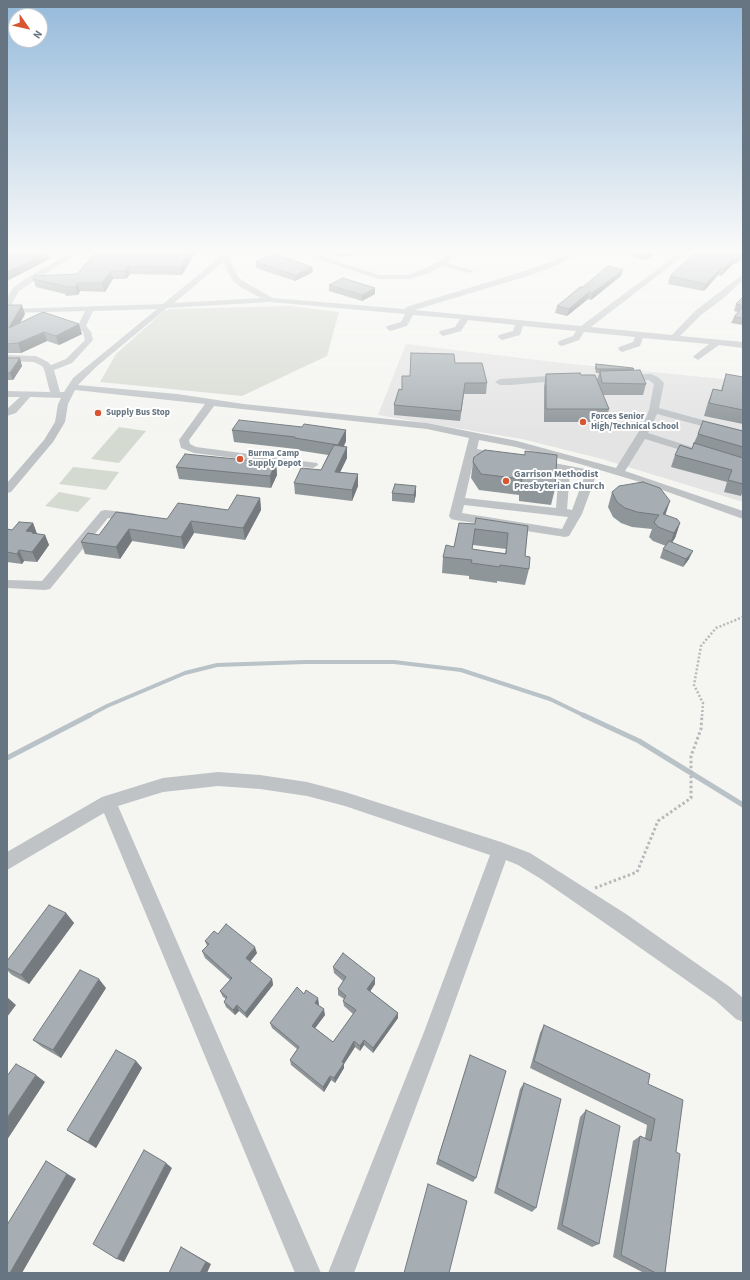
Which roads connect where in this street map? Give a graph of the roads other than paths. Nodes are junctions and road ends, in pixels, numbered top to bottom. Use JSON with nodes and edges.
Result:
{"nodes":[{"id":1,"x":410,"y":312,"type":"edge"},
{"id":2,"x":88,"y":313,"type":"edge"},
{"id":3,"x":159,"y":313,"type":"edge"},
{"id":4,"x":417,"y":313,"type":"edge"},
{"id":5,"x":604,"y":313,"type":"edge"},
{"id":6,"x":700,"y":313,"type":"edge"},
{"id":7,"x":465,"y":318,"type":"junction"},
{"id":8,"x":520,"y":323,"type":"junction"},
{"id":9,"x":390,"y":328,"type":"dead end"},
{"id":10,"x":582,"y":329,"type":"junction"},
{"id":11,"x":443,"y":333,"type":"dead end"},
{"id":12,"x":640,"y":335,"type":"junction"},
{"id":13,"x":502,"y":337,"type":"dead end"},
{"id":14,"x":674,"y":338,"type":"junction"},
{"id":15,"x":718,"y":342,"type":"junction"},
{"id":16,"x":562,"y":343,"type":"dead end"},
{"id":17,"x":743,"y":345,"type":"edge"},
{"id":18,"x":622,"y":349,"type":"dead end"},
{"id":19,"x":698,"y":357,"type":"dead end"},
{"id":20,"x":7,"y":358,"type":"edge"},
{"id":21,"x":49,"y":369,"type":"junction"},
{"id":22,"x":617,"y":378,"type":"edge"},
{"id":23,"x":574,"y":379,"type":"edge"},
{"id":24,"x":500,"y":382,"type":"dead end"},
{"id":25,"x":70,"y":391,"type":"junction"},
{"id":26,"x":7,"y":394,"type":"edge"},
{"id":27,"x":27,"y":394,"type":"junction"},
{"id":28,"x":56,"y":395,"type":"junction"},
{"id":29,"x":211,"y":403,"type":"junction"},
{"id":30,"x":654,"y":410,"type":"junction"},
{"id":31,"x":7,"y":413,"type":"edge"},
{"id":32,"x":743,"y":434,"type":"edge"},
{"id":33,"x":642,"y":435,"type":"junction"},
{"id":34,"x":475,"y":436,"type":"junction"},
{"id":35,"x":471,"y":451,"type":"junction"},
{"id":36,"x":707,"y":455,"type":"edge"},
{"id":37,"x":510,"y":458,"type":"edge"},
{"id":38,"x":526,"y":461,"type":"edge"},
{"id":39,"x":313,"y":464,"type":"dead end"},
{"id":40,"x":565,"y":468,"type":"junction"},
{"id":41,"x":619,"y":472,"type":"junction"},
{"id":42,"x":7,"y":490,"type":"edge"},
{"id":43,"x":459,"y":501,"type":"junction"},
{"id":44,"x":562,"y":512,"type":"junction"},
{"id":45,"x":576,"y":514,"type":"junction"},
{"id":46,"x":743,"y":515,"type":"edge"},
{"id":47,"x":147,"y":519,"type":"edge"},
{"id":48,"x":7,"y":584,"type":"edge"},
{"id":49,"x":108,"y":802,"type":"junction"},
{"id":50,"x":501,"y":850,"type":"junction"},
{"id":51,"x":7,"y":862,"type":"edge"},
{"id":52,"x":743,"y":1012,"type":"edge"},
{"id":53,"x":308,"y":1273,"type":"edge"},
{"id":54,"x":341,"y":1273,"type":"edge"}],
"edges":[{"from":1,"to":9,"type":"street"},
{"from":2,"to":21,"type":"street"},
{"from":3,"to":25,"type":"street"},
{"from":4,"to":7,"type":"street"},
{"from":5,"to":10,"type":"street"},
{"from":6,"to":14,"type":"street"},
{"from":7,"to":8,"type":"street"},
{"from":7,"to":11,"type":"street"},
{"from":8,"to":10,"type":"street"},
{"from":8,"to":13,"type":"street"},
{"from":10,"to":12,"type":"street"},
{"from":10,"to":16,"type":"street"},
{"from":12,"to":14,"type":"street"},
{"from":12,"to":18,"type":"street"},
{"from":14,"to":15,"type":"street"},
{"from":15,"to":17,"type":"street"},
{"from":15,"to":19,"type":"street"},
{"from":20,"to":21,"type":"street"},
{"from":21,"to":28,"type":"street"},
{"from":22,"to":30,"type":"street"},
{"from":23,"to":24,"type":"street"},
{"from":25,"to":28,"type":"street"},
{"from":25,"to":29,"type":"street"},
{"from":25,"to":42,"type":"street"},
{"from":26,"to":27,"type":"street"},
{"from":27,"to":28,"type":"street"},
{"from":27,"to":31,"type":"street"},
{"from":29,"to":34,"type":"street"},
{"from":29,"to":39,"type":"street"},
{"from":30,"to":32,"type":"street"},
{"from":30,"to":33,"type":"street"},
{"from":33,"to":36,"type":"street"},
{"from":33,"to":41,"type":"street"},
{"from":34,"to":35,"type":"street"},
{"from":34,"to":41,"type":"street"},
{"from":35,"to":37,"type":"street"},
{"from":35,"to":43,"type":"street"},
{"from":38,"to":40,"type":"street"},
{"from":40,"to":44,"type":"street"},
{"from":40,"to":45,"type":"street"},
{"from":41,"to":46,"type":"street"},
{"from":43,"to":44,"type":"street"},
{"from":43,"to":45,"type":"street"},
{"from":44,"to":45,"type":"street"},
{"from":47,"to":48,"type":"street"},
{"from":49,"to":50,"type":"street"},
{"from":49,"to":51,"type":"street"},
{"from":49,"to":53,"type":"street"},
{"from":50,"to":52,"type":"street"},
{"from":50,"to":54,"type":"street"}]}
